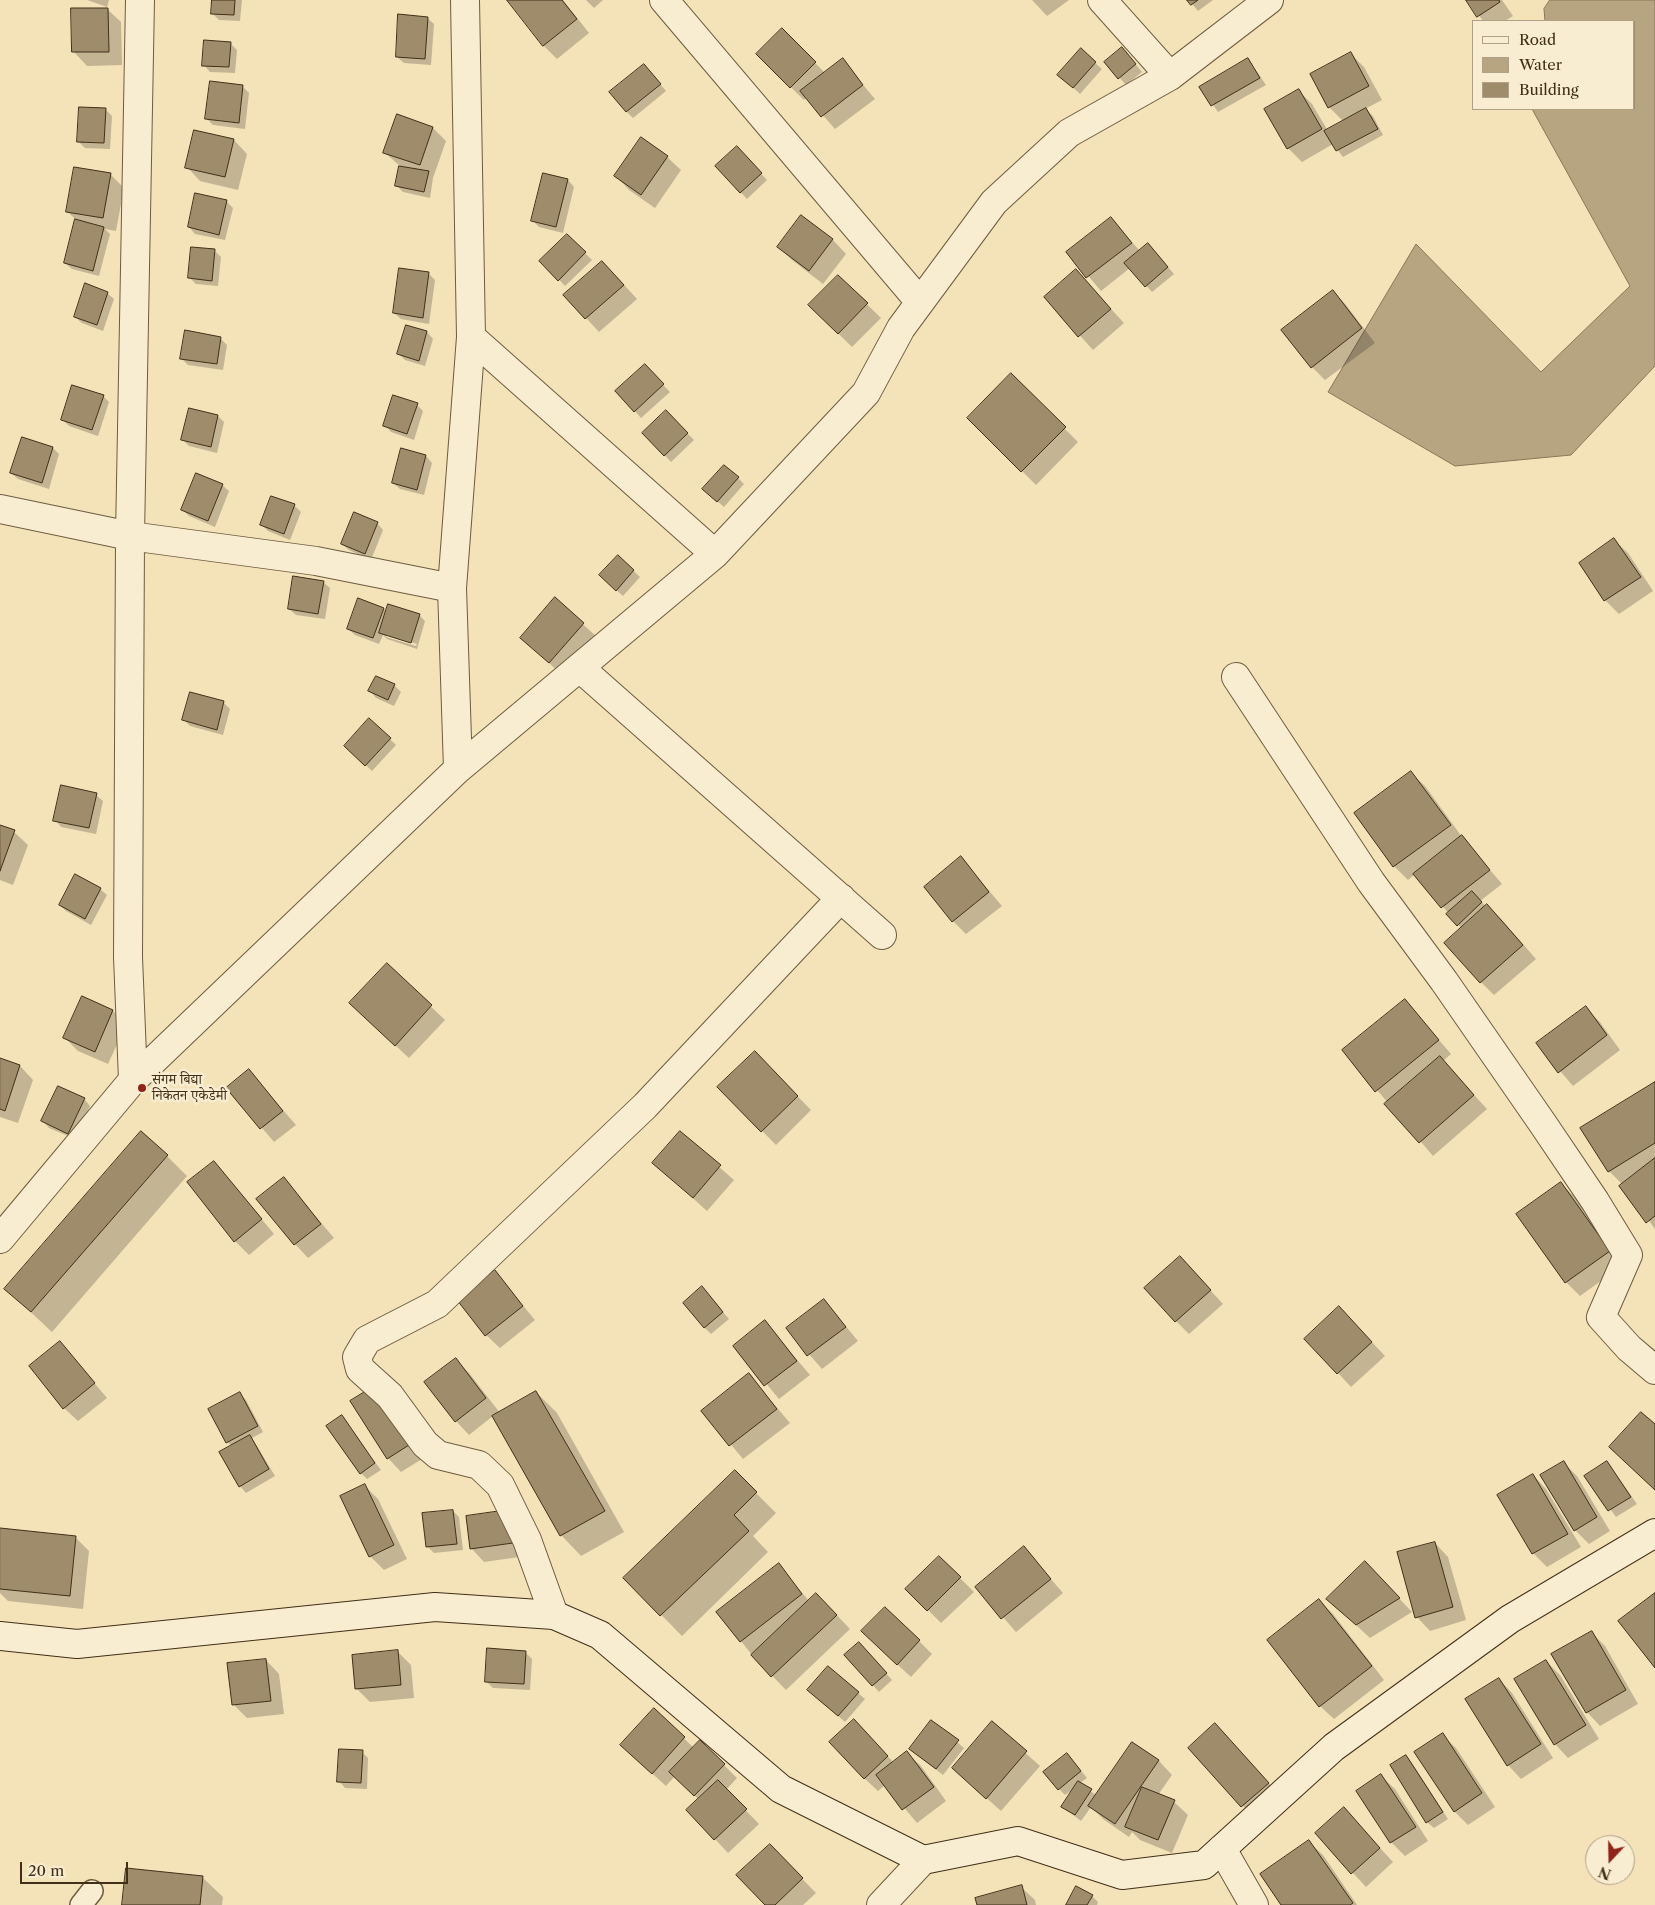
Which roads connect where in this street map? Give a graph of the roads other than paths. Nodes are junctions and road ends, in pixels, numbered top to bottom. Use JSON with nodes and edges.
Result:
{"nodes":[{"id":1,"x":140,"y":0,"type":"edge"},
{"id":2,"x":464,"y":0,"type":"edge"},
{"id":3,"x":664,"y":0,"type":"edge"},
{"id":4,"x":1102,"y":0,"type":"edge"},
{"id":5,"x":1269,"y":0,"type":"edge"},
{"id":6,"x":1170,"y":76,"type":"junction"},
{"id":7,"x":920,"y":302,"type":"junction"},
{"id":8,"x":471,"y":337,"type":"junction"},
{"id":9,"x":0,"y":509,"type":"edge"},
{"id":10,"x":130,"y":536,"type":"junction"},
{"id":11,"x":715,"y":554,"type":"junction"},
{"id":12,"x":452,"y":588,"type":"junction"},
{"id":13,"x":580,"y":668,"type":"junction"},
{"id":14,"x":1236,"y":678,"type":"dead end"},
{"id":15,"x":458,"y":769,"type":"junction"},
{"id":16,"x":840,"y":898,"type":"junction"},
{"id":17,"x":882,"y":935,"type":"dead end"},
{"id":18,"x":133,"y":1080,"type":"junction"},
{"id":19,"x":0,"y":1239,"type":"edge"},
{"id":20,"x":1655,"y":1370,"type":"edge"},
{"id":21,"x":1655,"y":1533,"type":"edge"},
{"id":22,"x":554,"y":1615,"type":"junction"},
{"id":23,"x":0,"y":1636,"type":"edge"},
{"id":24,"x":1222,"y":1848,"type":"junction"},
{"id":25,"x":924,"y":1860,"type":"junction"},
{"id":26,"x":881,"y":1905,"type":"edge"},
{"id":27,"x":1254,"y":1905,"type":"edge"}],
"edges":[{"from":1,"to":10,"type":"street"},
{"from":2,"to":8,"type":"street"},
{"from":3,"to":7,"type":"street"},
{"from":4,"to":6,"type":"street"},
{"from":5,"to":6,"type":"street"},
{"from":6,"to":7,"type":"street"},
{"from":7,"to":11,"type":"street"},
{"from":8,"to":11,"type":"street"},
{"from":8,"to":12,"type":"street"},
{"from":9,"to":10,"type":"street"},
{"from":10,"to":12,"type":"street"},
{"from":10,"to":18,"type":"street"},
{"from":11,"to":13,"type":"street"},
{"from":12,"to":15,"type":"street"},
{"from":13,"to":15,"type":"street"},
{"from":13,"to":16,"type":"street"},
{"from":14,"to":20,"type":"street"},
{"from":15,"to":18,"type":"street"},
{"from":16,"to":17,"type":"street"},
{"from":16,"to":22,"type":"street"},
{"from":18,"to":19,"type":"street"},
{"from":21,"to":24,"type":"street"},
{"from":22,"to":23,"type":"street"},
{"from":22,"to":25,"type":"street"},
{"from":24,"to":25,"type":"street"},
{"from":24,"to":27,"type":"street"},
{"from":25,"to":26,"type":"street"}]}
